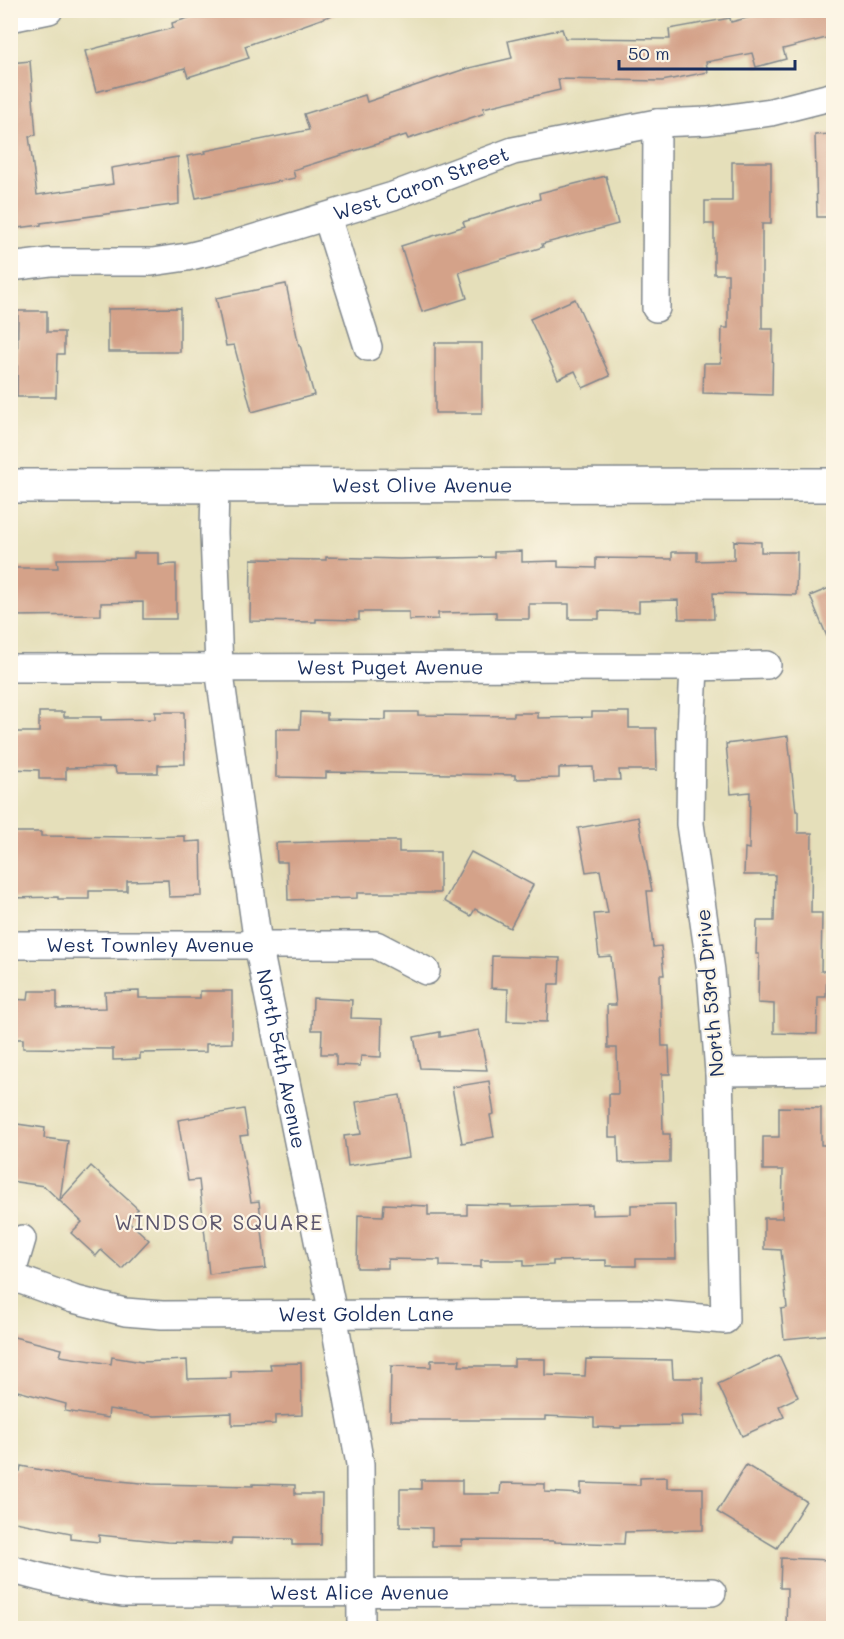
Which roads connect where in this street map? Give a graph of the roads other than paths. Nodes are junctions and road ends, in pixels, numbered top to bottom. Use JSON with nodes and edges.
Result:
{"nodes":[{"id":1,"x":49,"y":10,"type":"edge"},
{"id":2,"x":10,"y":18,"type":"edge"},
{"id":3,"x":834,"y":96,"type":"edge"},
{"id":4,"x":657,"y":123,"type":"junction"},
{"id":5,"x":327,"y":217,"type":"junction"},
{"id":6,"x":10,"y":267,"type":"edge"},
{"id":7,"x":656,"y":308,"type":"dead end"},
{"id":8,"x":368,"y":347,"type":"dead end"},
{"id":9,"x":834,"y":485,"type":"edge"},
{"id":10,"x":10,"y":486,"type":"edge"},
{"id":11,"x":215,"y":486,"type":"junction"},
{"id":12,"x":767,"y":665,"type":"dead end"},
{"id":13,"x":694,"y":667,"type":"junction"},
{"id":14,"x":10,"y":668,"type":"edge"},
{"id":15,"x":219,"y":668,"type":"junction"},
{"id":16,"x":10,"y":945,"type":"edge"},
{"id":17,"x":258,"y":945,"type":"junction"},
{"id":18,"x":426,"y":971,"type":"dead end"},
{"id":19,"x":834,"y":1071,"type":"edge"},
{"id":20,"x":719,"y":1072,"type":"junction"},
{"id":21,"x":22,"y":1239,"type":"dead end"},
{"id":22,"x":11,"y":1276,"type":"edge"},
{"id":23,"x":333,"y":1314,"type":"junction"},
{"id":24,"x":725,"y":1320,"type":"joint"},
{"id":25,"x":10,"y":1569,"type":"edge"},
{"id":26,"x":712,"y":1592,"type":"dead end"},
{"id":27,"x":362,"y":1593,"type":"junction"},
{"id":28,"x":362,"y":1629,"type":"edge"}],
"edges":[{"from":1,"to":2,"type":"street"},
{"from":3,"to":4,"type":"street","name":"West Caron Street"},
{"from":4,"to":5,"type":"street","name":"West Caron Street"},
{"from":4,"to":7,"type":"street"},
{"from":5,"to":6,"type":"street","name":"West Caron Street"},
{"from":5,"to":8,"type":"street"},
{"from":9,"to":11,"type":"main road","name":"West Olive Avenue"},
{"from":10,"to":11,"type":"main road","name":"West Olive Avenue"},
{"from":11,"to":15,"type":"street","name":"North 54th Avenue"},
{"from":12,"to":13,"type":"street","name":"West Puget Avenue"},
{"from":13,"to":15,"type":"street","name":"West Puget Avenue"},
{"from":13,"to":20,"type":"street","name":"North 53rd Drive"},
{"from":14,"to":15,"type":"street","name":"West Puget Avenue"},
{"from":15,"to":17,"type":"street","name":"North 54th Avenue"},
{"from":16,"to":17,"type":"street","name":"West Townley Avenue"},
{"from":17,"to":18,"type":"street","name":"West Townley Avenue"},
{"from":17,"to":23,"type":"street","name":"North 54th Avenue"},
{"from":19,"to":20,"type":"street"},
{"from":20,"to":24,"type":"street","name":"North 53rd Drive"},
{"from":21,"to":22,"type":"street","name":"West Golden Lane"},
{"from":22,"to":23,"type":"street","name":"West Golden Lane"},
{"from":23,"to":24,"type":"street","name":"West Golden Lane"},
{"from":23,"to":27,"type":"street","name":"North 54th Avenue"},
{"from":25,"to":27,"type":"street","name":"West Alice Avenue"},
{"from":26,"to":27,"type":"street","name":"West Alice Avenue"},
{"from":27,"to":28,"type":"street","name":"North 54th Avenue"}]}
